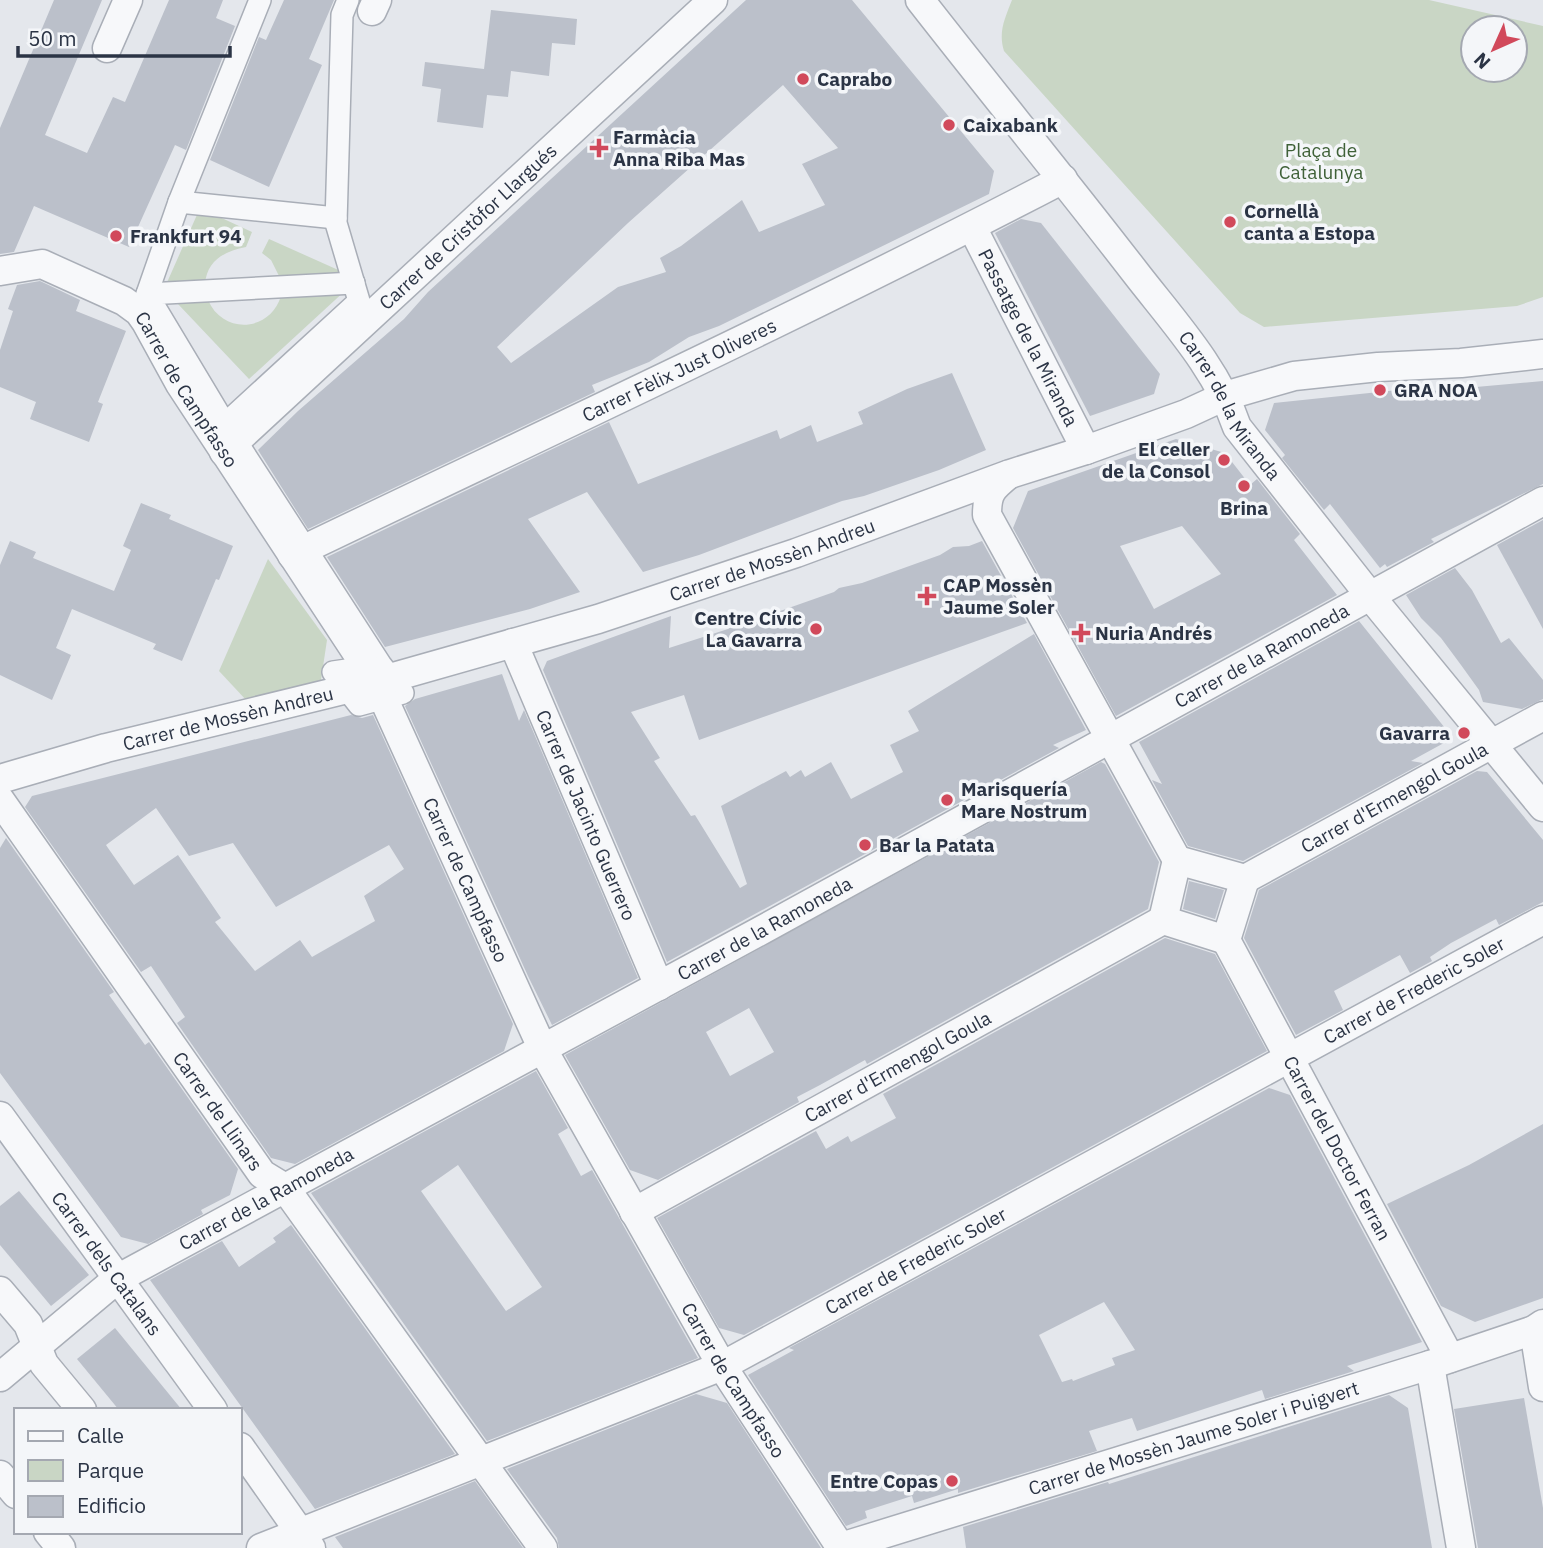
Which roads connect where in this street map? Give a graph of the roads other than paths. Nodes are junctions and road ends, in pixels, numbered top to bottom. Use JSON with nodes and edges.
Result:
{"nodes":[{"id":1,"x":128,"y":0,"type":"edge"},
{"id":2,"x":260,"y":0,"type":"edge"},
{"id":3,"x":713,"y":0,"type":"edge"},
{"id":4,"x":920,"y":0,"type":"edge"},
{"id":5,"x":366,"y":4,"type":"edge"},
{"id":6,"x":107,"y":48,"type":"dead end"},
{"id":7,"x":1063,"y":179,"type":"junction"},
{"id":8,"x":179,"y":202,"type":"junction"},
{"id":9,"x":335,"y":218,"type":"junction"},
{"id":10,"x":972,"y":227,"type":"junction"},
{"id":11,"x":0,"y":271,"type":"edge"},
{"id":12,"x":354,"y":283,"type":"junction"},
{"id":13,"x":147,"y":294,"type":"junction"},
{"id":14,"x":1543,"y":354,"type":"edge"},
{"id":15,"x":1225,"y":396,"type":"junction"},
{"id":16,"x":228,"y":439,"type":"junction"},
{"id":17,"x":1086,"y":450,"type":"junction"},
{"id":18,"x":1010,"y":474,"type":"junction"},
{"id":19,"x":1543,"y":501,"type":"edge"},
{"id":20,"x":299,"y":552,"type":"junction"},
{"id":21,"x":1371,"y":597,"type":"junction"},
{"id":22,"x":513,"y":643,"type":"junction"},
{"id":23,"x":380,"y":678,"type":"junction"},
{"id":24,"x":1543,"y":716,"type":"edge"},
{"id":25,"x":1110,"y":737,"type":"junction"},
{"id":26,"x":1492,"y":744,"type":"junction"},
{"id":27,"x":0,"y":779,"type":"edge"},
{"id":28,"x":0,"y":800,"type":"edge"},
{"id":29,"x":1543,"y":807,"type":"edge"},
{"id":30,"x":1177,"y":860,"type":"junction"},
{"id":31,"x":1245,"y":879,"type":"junction"},
{"id":32,"x":1163,"y":920,"type":"junction"},
{"id":33,"x":1543,"y":920,"type":"edge"},
{"id":34,"x":1226,"y":940,"type":"junction"},
{"id":35,"x":660,"y":986,"type":"junction"},
{"id":36,"x":543,"y":1049,"type":"junction"},
{"id":37,"x":1290,"y":1058,"type":"junction"},
{"id":38,"x":0,"y":1116,"type":"edge"},
{"id":39,"x":285,"y":1188,"type":"junction"},
{"id":40,"x":634,"y":1212,"type":"junction"},
{"id":41,"x":117,"y":1279,"type":"junction"},
{"id":42,"x":0,"y":1291,"type":"edge"},
{"id":43,"x":1538,"y":1327,"type":"edge"},
{"id":44,"x":37,"y":1346,"type":"junction"},
{"id":45,"x":1440,"y":1361,"type":"junction"},
{"id":46,"x":722,"y":1366,"type":"junction"},
{"id":47,"x":0,"y":1377,"type":"edge"},
{"id":48,"x":1543,"y":1387,"type":"edge"},
{"id":49,"x":80,"y":1408,"type":"edge"},
{"id":50,"x":211,"y":1408,"type":"edge"},
{"id":51,"x":242,"y":1450,"type":"edge"},
{"id":52,"x":482,"y":1461,"type":"junction"},
{"id":53,"x":0,"y":1475,"type":"edge"},
{"id":54,"x":14,"y":1492,"type":"edge"},
{"id":55,"x":50,"y":1534,"type":"edge"},
{"id":56,"x":306,"y":1540,"type":"edge"},
{"id":57,"x":61,"y":1548,"type":"edge"},
{"id":58,"x":261,"y":1548,"type":"edge"},
{"id":59,"x":543,"y":1548,"type":"edge"},
{"id":60,"x":841,"y":1548,"type":"edge"},
{"id":61,"x":1461,"y":1548,"type":"edge"}],
"edges":[{"from":1,"to":6,"type":"street"},
{"from":2,"to":8,"type":"street"},
{"from":3,"to":16,"type":"street","name":"Carrer de Cristòfor Llargués"},
{"from":4,"to":7,"type":"street","name":"Carrer de la Miranda"},
{"from":5,"to":9,"type":"street"},
{"from":7,"to":10,"type":"street","name":"Carrer Fèlix Just Oliveres"},
{"from":7,"to":15,"type":"street","name":"Carrer de la Miranda"},
{"from":8,"to":9,"type":"street"},
{"from":8,"to":13,"type":"street"},
{"from":9,"to":12,"type":"street"},
{"from":10,"to":17,"type":"street","name":"Passatge de la Miranda"},
{"from":10,"to":20,"type":"street","name":"Carrer Fèlix Just Oliveres"},
{"from":11,"to":16,"type":"street","name":"Carrer de Campfasso"},
{"from":12,"to":13,"type":"street"},
{"from":12,"to":16,"type":"street"},
{"from":13,"to":16,"type":"street"},
{"from":14,"to":15,"type":"street","name":"Carrer de Mossèn Andreu"},
{"from":15,"to":17,"type":"street","name":"Carrer de Mossèn Andreu"},
{"from":15,"to":21,"type":"street","name":"Carrer de la Miranda"},
{"from":16,"to":20,"type":"street","name":"Carrer de Campfasso"},
{"from":17,"to":18,"type":"street","name":"Carrer de Mossèn Andreu"},
{"from":18,"to":22,"type":"street","name":"Carrer de Mossèn Andreu"},
{"from":18,"to":25,"type":"street"},
{"from":19,"to":21,"type":"street","name":"Carrer de la Ramoneda"},
{"from":20,"to":23,"type":"street","name":"Carrer de Campfasso"},
{"from":21,"to":25,"type":"street","name":"Carrer de la Ramoneda"},
{"from":21,"to":26,"type":"street","name":"Carrer de la Miranda"},
{"from":22,"to":23,"type":"street","name":"Carrer de Mossèn Andreu"},
{"from":22,"to":35,"type":"street","name":"Carrer de Jacinto Guerrero"},
{"from":23,"to":27,"type":"street","name":"Carrer de Mossèn Andreu"},
{"from":23,"to":36,"type":"street","name":"Carrer de Campfasso"},
{"from":24,"to":26,"type":"street","name":"Carrer d'Ermengol Goula"},
{"from":25,"to":30,"type":"street"},
{"from":25,"to":35,"type":"street","name":"Carrer de la Ramoneda"},
{"from":26,"to":29,"type":"street","name":"Carrer de la Miranda"},
{"from":26,"to":31,"type":"street","name":"Carrer d'Ermengol Goula"},
{"from":28,"to":39,"type":"street","name":"Carrer de Llinars"},
{"from":30,"to":31,"type":"street"},
{"from":30,"to":32,"type":"street"},
{"from":31,"to":34,"type":"street"},
{"from":32,"to":34,"type":"street"},
{"from":32,"to":40,"type":"street","name":"Carrer d'Ermengol Goula"},
{"from":33,"to":37,"type":"street","name":"Carrer de Frederic Soler"},
{"from":34,"to":37,"type":"street","name":"Carrer del Doctor Ferran"},
{"from":35,"to":36,"type":"street","name":"Carrer de la Ramoneda"},
{"from":36,"to":39,"type":"street","name":"Carrer de la Ramoneda"},
{"from":36,"to":40,"type":"street","name":"Carrer de Campfasso"},
{"from":37,"to":45,"type":"street","name":"Carrer del Doctor Ferran"},
{"from":37,"to":46,"type":"street","name":"Carrer de Frederic Soler"},
{"from":38,"to":41,"type":"street","name":"Carrer dels Catalans"},
{"from":39,"to":41,"type":"street","name":"Carrer de la Ramoneda"},
{"from":39,"to":52,"type":"street","name":"Carrer de Llinars"},
{"from":40,"to":46,"type":"street","name":"Carrer de Campfasso"},
{"from":41,"to":44,"type":"street","name":"Carrer de la Ramoneda"},
{"from":41,"to":50,"type":"street","name":"Carrer dels Catalans"},
{"from":42,"to":44,"type":"street"},
{"from":43,"to":45,"type":"street","name":"Carrer de Mossèn Jaume Soler i Puigvert"},
{"from":43,"to":48,"type":"street"},
{"from":44,"to":47,"type":"street","name":"Carrer de la Ramoneda"},
{"from":44,"to":49,"type":"street"},
{"from":45,"to":60,"type":"street","name":"Carrer de Mossèn Jaume Soler i Puigvert"},
{"from":45,"to":61,"type":"street","name":"Carrer del Doctor Ferran"},
{"from":46,"to":52,"type":"street","name":"Carrer de Frederic Soler"},
{"from":46,"to":60,"type":"street","name":"Carrer de Campfasso"},
{"from":51,"to":56,"type":"street"},
{"from":52,"to":56,"type":"street","name":"Carrer de Frederic Soler"},
{"from":52,"to":59,"type":"street","name":"Carrer de Llinars"},
{"from":53,"to":54,"type":"street"},
{"from":55,"to":57,"type":"street"},
{"from":56,"to":58,"type":"street","name":"Carrer de Frederic Soler"}]}
